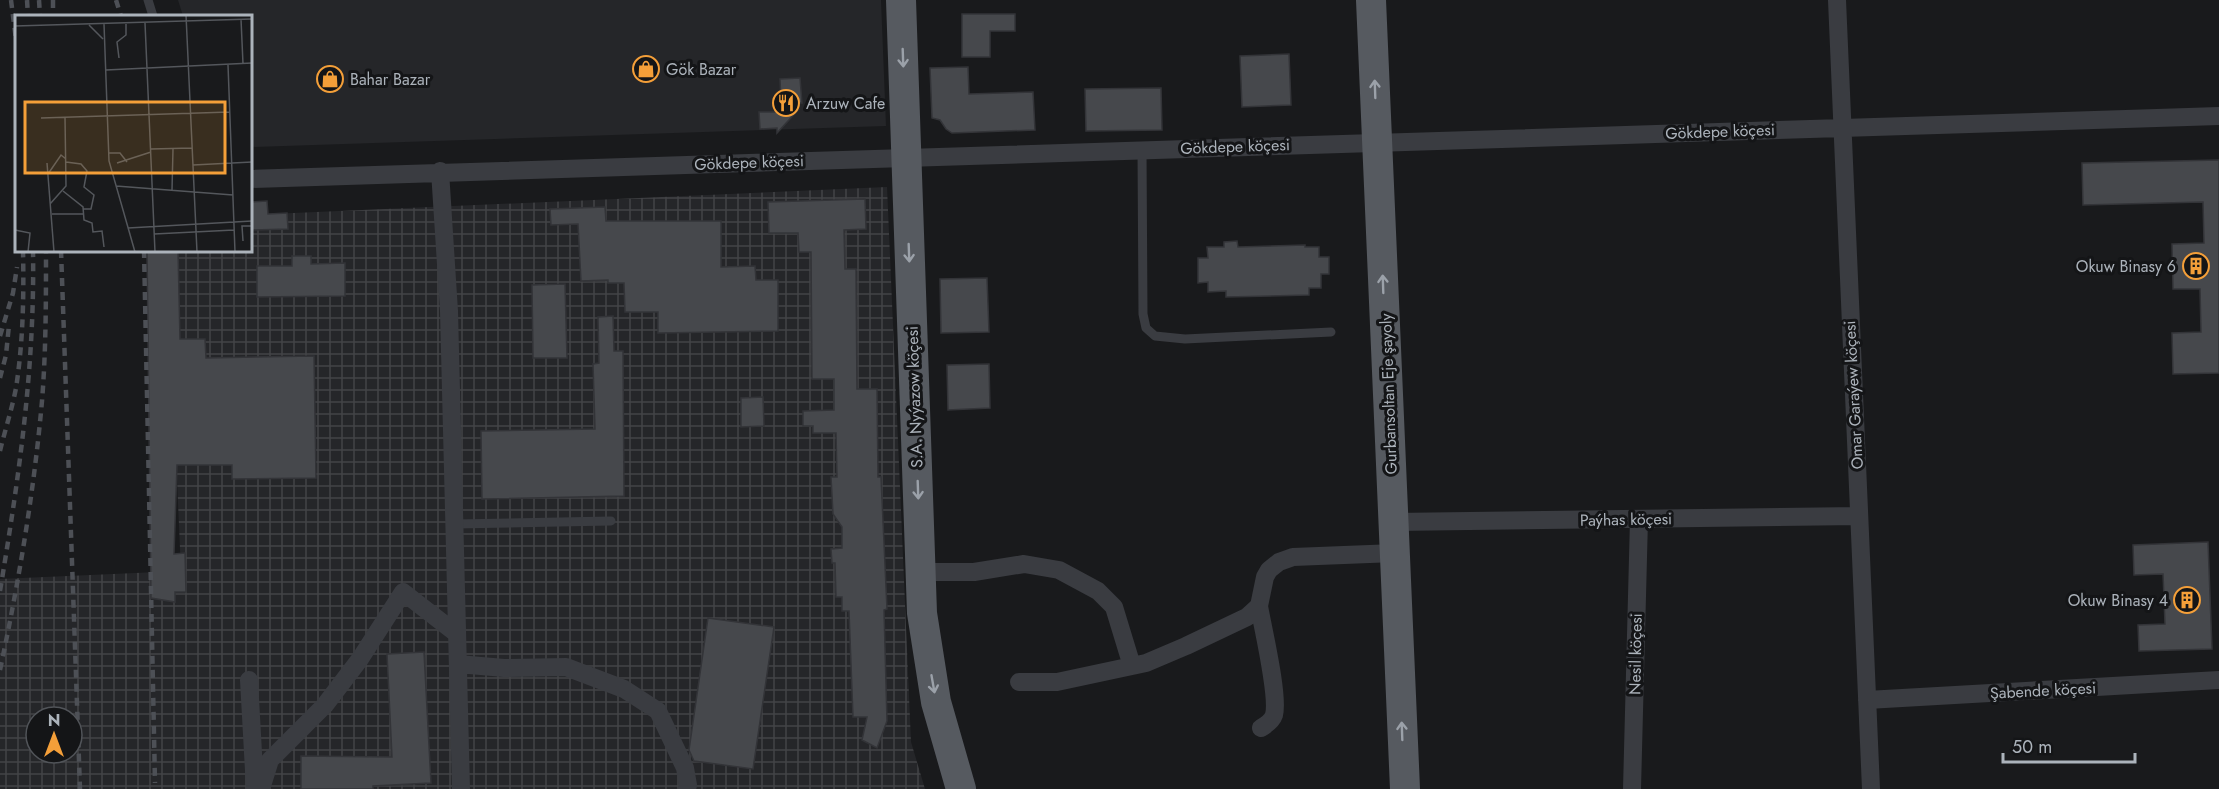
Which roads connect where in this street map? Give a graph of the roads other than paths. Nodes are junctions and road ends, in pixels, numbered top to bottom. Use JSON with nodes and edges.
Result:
{"nodes":[{"id":1,"x":148,"y":0,"type":"edge"},
{"id":2,"x":901,"y":0,"type":"edge"},
{"id":3,"x":1371,"y":0,"type":"edge"},
{"id":4,"x":1837,"y":0,"type":"edge"},
{"id":5,"x":153,"y":15,"type":"edge"},
{"id":6,"x":2219,"y":116,"type":"edge"},
{"id":7,"x":1842,"y":128,"type":"junction"},
{"id":8,"x":1377,"y":142,"type":"junction"},
{"id":9,"x":1142,"y":149,"type":"junction"},
{"id":10,"x":906,"y":157,"type":"junction"},
{"id":11,"x":440,"y":171,"type":"junction"},
{"id":12,"x":252,"y":179,"type":"edge"},
{"id":13,"x":1331,"y":332,"type":"dead end"},
{"id":14,"x":1859,"y":516,"type":"junction"},
{"id":15,"x":1639,"y":519,"type":"junction"},
{"id":16,"x":611,"y":521,"type":"dead end"},
{"id":17,"x":1393,"y":522,"type":"junction"},
{"id":18,"x":454,"y":524,"type":"junction"},
{"id":19,"x":1395,"y":552,"type":"junction"},
{"id":20,"x":921,"y":572,"type":"junction"},
{"id":21,"x":1259,"y":606,"type":"junction"},
{"id":22,"x":457,"y":634,"type":"junction"},
{"id":23,"x":458,"y":664,"type":"junction"},
{"id":24,"x":1131,"y":666,"type":"junction"},
{"id":25,"x":2219,"y":680,"type":"edge"},
{"id":26,"x":249,"y":681,"type":"dead end"},
{"id":27,"x":1019,"y":682,"type":"dead end"},
{"id":28,"x":1867,"y":700,"type":"junction"},
{"id":29,"x":1261,"y":728,"type":"dead end"},
{"id":30,"x":255,"y":789,"type":"edge"},
{"id":31,"x":261,"y":789,"type":"edge"},
{"id":32,"x":461,"y":789,"type":"edge"},
{"id":33,"x":687,"y":789,"type":"edge"},
{"id":34,"x":961,"y":789,"type":"edge"},
{"id":35,"x":1405,"y":789,"type":"edge"},
{"id":36,"x":1632,"y":789,"type":"edge"},
{"id":37,"x":1871,"y":789,"type":"edge"}],
"edges":[{"from":1,"to":5,"type":"lane"},
{"from":2,"to":10,"type":"main road","name":"S.A. Nyýazow köçesi","one_way":true},
{"from":8,"to":3,"type":"main road","name":"Gurbansoltan Eje şayoly","one_way":true},
{"from":4,"to":7,"type":"street","name":"Omar Garaýew köçesi"},
{"from":6,"to":7,"type":"street","name":"Gökdepe köçesi"},
{"from":7,"to":8,"type":"street","name":"Gökdepe köçesi"},
{"from":7,"to":14,"type":"street","name":"Omar Garaýew köçesi"},
{"from":8,"to":9,"type":"street","name":"Gökdepe köçesi"},
{"from":17,"to":8,"type":"main road","name":"Gurbansoltan Eje şayoly","one_way":true},
{"from":9,"to":10,"type":"street","name":"Gökdepe köçesi"},
{"from":9,"to":13,"type":"lane"},
{"from":10,"to":11,"type":"street","name":"Gökdepe köçesi"},
{"from":10,"to":20,"type":"main road","name":"S.A. Nyýazow köçesi","one_way":true},
{"from":11,"to":12,"type":"street","name":"Gökdepe köçesi"},
{"from":11,"to":18,"type":"street"},
{"from":14,"to":15,"type":"street","name":"Paýhas köçesi"},
{"from":14,"to":28,"type":"street","name":"Omar Garaýew köçesi"},
{"from":15,"to":17,"type":"street","name":"Paýhas köçesi"},
{"from":15,"to":36,"type":"street","name":"Nesil köçesi"},
{"from":16,"to":18,"type":"lane"},
{"from":17,"to":19,"type":"main road","name":"Gurbansoltan Eje şayoly"},
{"from":18,"to":22,"type":"street"},
{"from":19,"to":21,"type":"street"},
{"from":35,"to":19,"type":"main road","name":"Gurbansoltan Eje şayoly","one_way":true},
{"from":20,"to":24,"type":"street"},
{"from":20,"to":34,"type":"main road","name":"S.A. Nyýazow köçesi","one_way":true},
{"from":21,"to":24,"type":"street"},
{"from":21,"to":29,"type":"street"},
{"from":22,"to":23,"type":"street"},
{"from":22,"to":31,"type":"street"},
{"from":23,"to":32,"type":"street"},
{"from":23,"to":33,"type":"street"},
{"from":24,"to":27,"type":"street"},
{"from":25,"to":28,"type":"street","name":"Şabende köçesi"},
{"from":26,"to":30,"type":"street"},
{"from":28,"to":37,"type":"street","name":"Omar Garaýew köçesi"}]}
